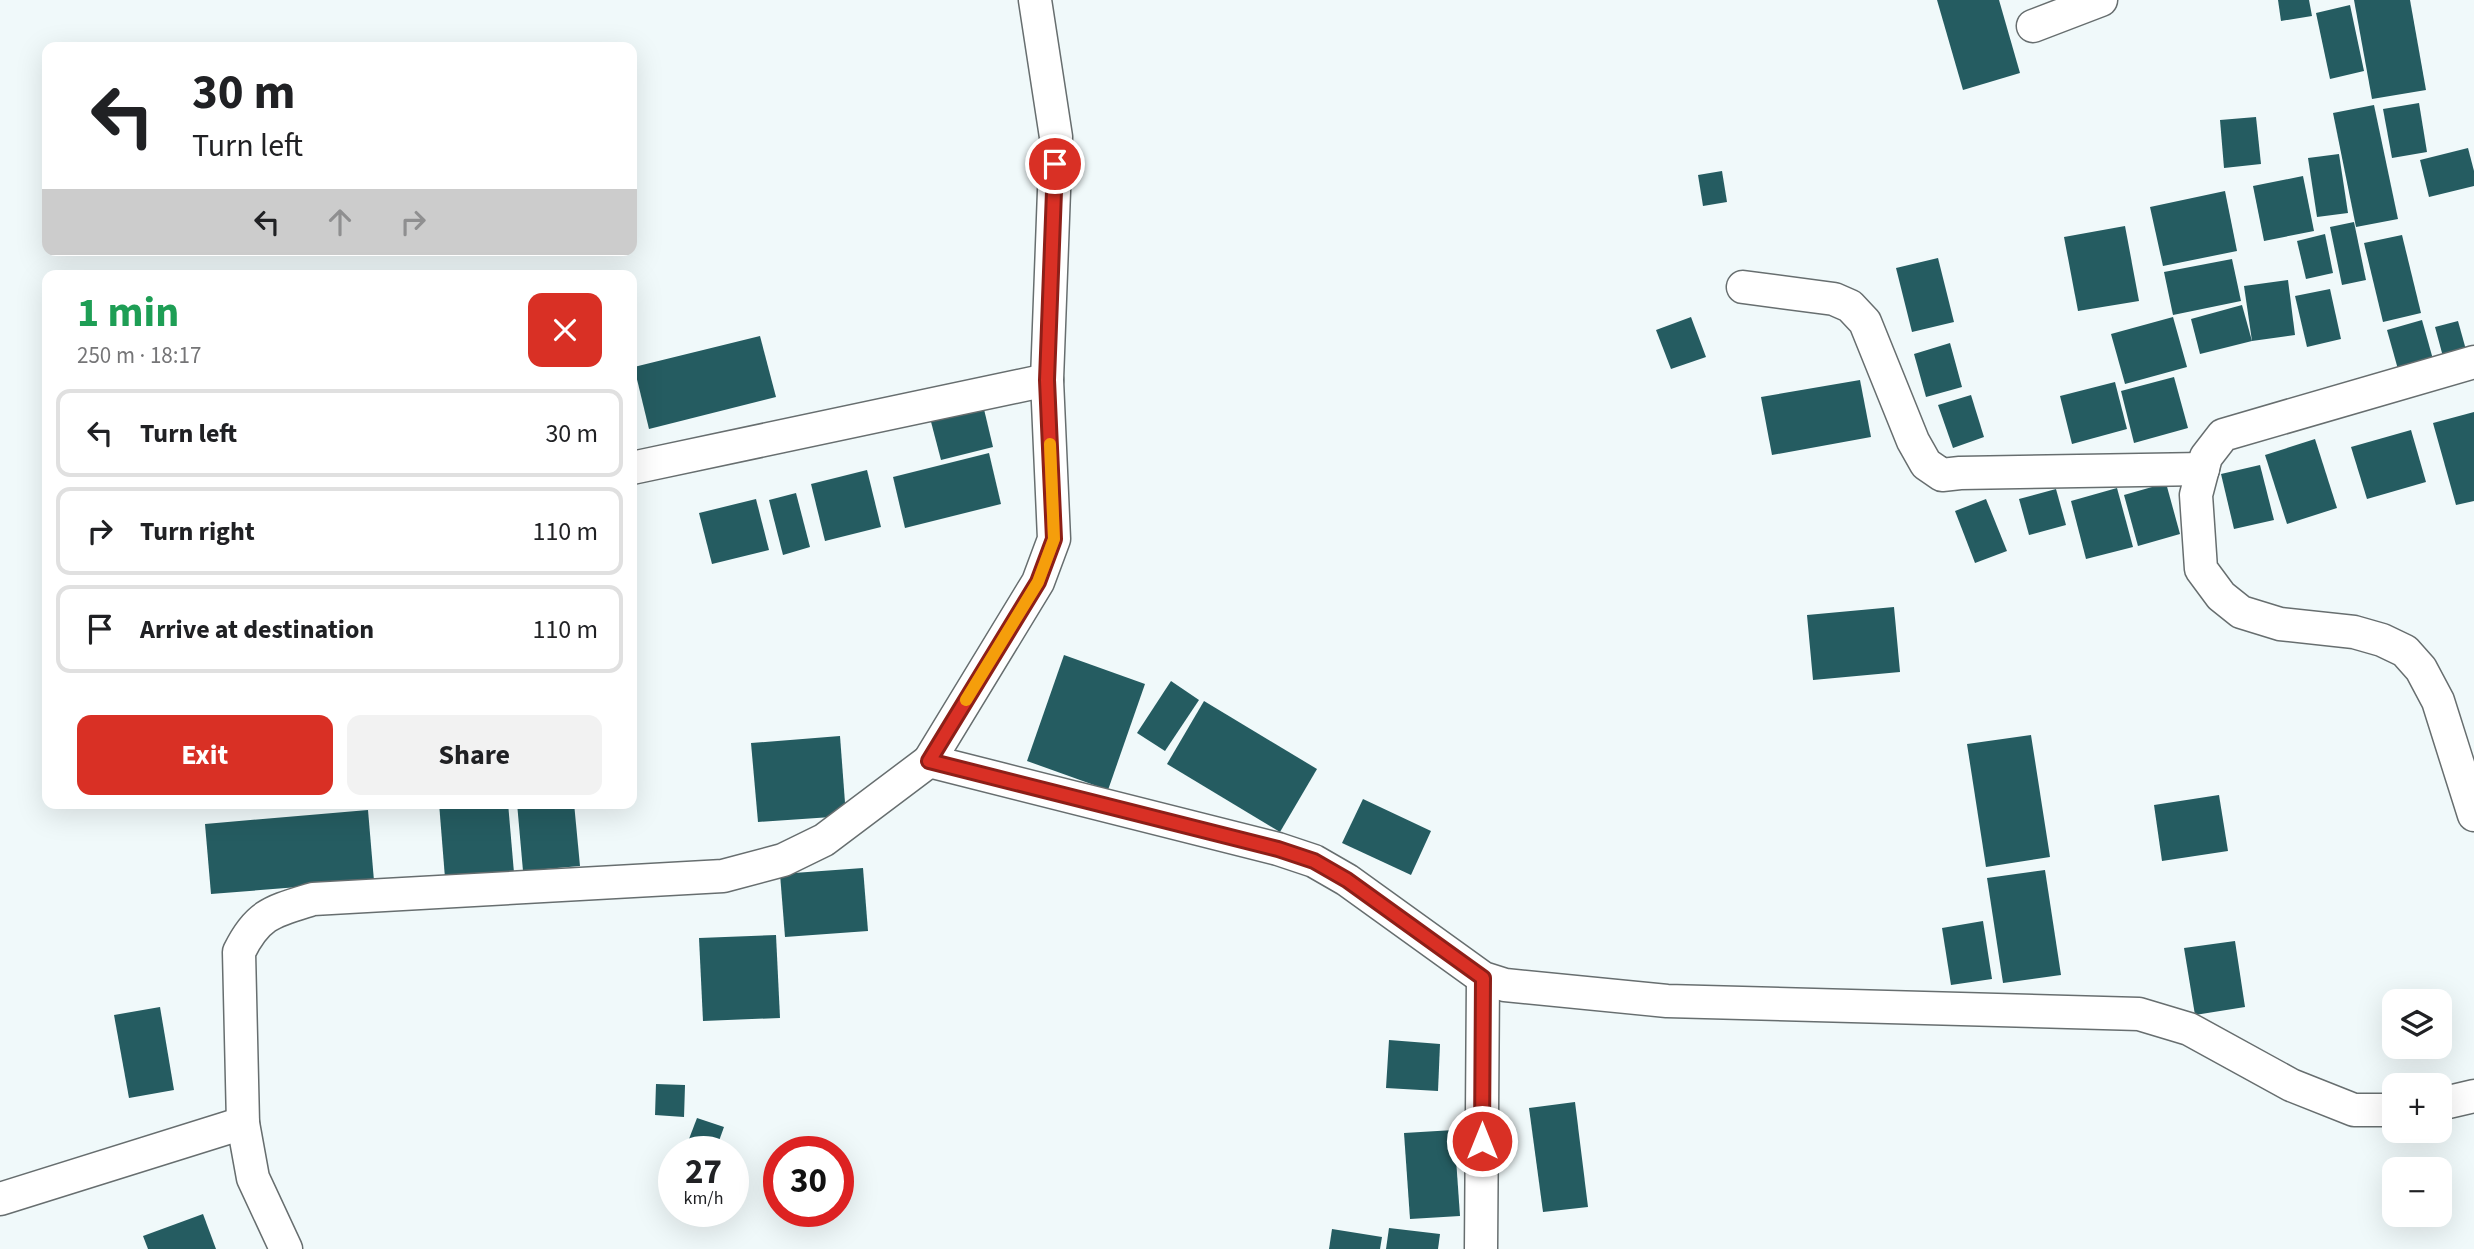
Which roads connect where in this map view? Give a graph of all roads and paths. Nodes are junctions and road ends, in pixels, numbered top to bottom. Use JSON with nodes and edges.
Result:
{"nodes":[{"id":1,"x":1035,"y":0,"type":"edge"},
{"id":2,"x":2101,"y":0,"type":"edge"},
{"id":3,"x":2033,"y":26,"type":"dead end"},
{"id":4,"x":1743,"y":287,"type":"dead end"},
{"id":5,"x":2474,"y":362,"type":"edge"},
{"id":6,"x":1047,"y":380,"type":"junction"},
{"id":7,"x":637,"y":467,"type":"edge"},
{"id":8,"x":2203,"y":469,"type":"junction"},
{"id":9,"x":929,"y":761,"type":"junction"},
{"id":10,"x":2474,"y":815,"type":"edge"},
{"id":11,"x":1483,"y":978,"type":"junction"},
{"id":12,"x":2474,"y":1096,"type":"edge"},
{"id":13,"x":2452,"y":1101,"type":"edge"},
{"id":14,"x":2382,"y":1110,"type":"edge"},
{"id":15,"x":243,"y":1123,"type":"junction"},
{"id":16,"x":0,"y":1199,"type":"edge"},
{"id":17,"x":286,"y":1249,"type":"edge"},
{"id":18,"x":1481,"y":1249,"type":"edge"}],
"edges":[{"from":1,"to":6,"type":"street"},
{"from":2,"to":3,"type":"street"},
{"from":4,"to":8,"type":"street"},
{"from":5,"to":8,"type":"street"},
{"from":6,"to":7,"type":"street"},
{"from":6,"to":9,"type":"street"},
{"from":8,"to":10,"type":"street"},
{"from":9,"to":11,"type":"street"},
{"from":9,"to":15,"type":"street"},
{"from":11,"to":14,"type":"street"},
{"from":11,"to":18,"type":"street"},
{"from":12,"to":13,"type":"street"},
{"from":15,"to":16,"type":"street"},
{"from":15,"to":17,"type":"street"}]}
